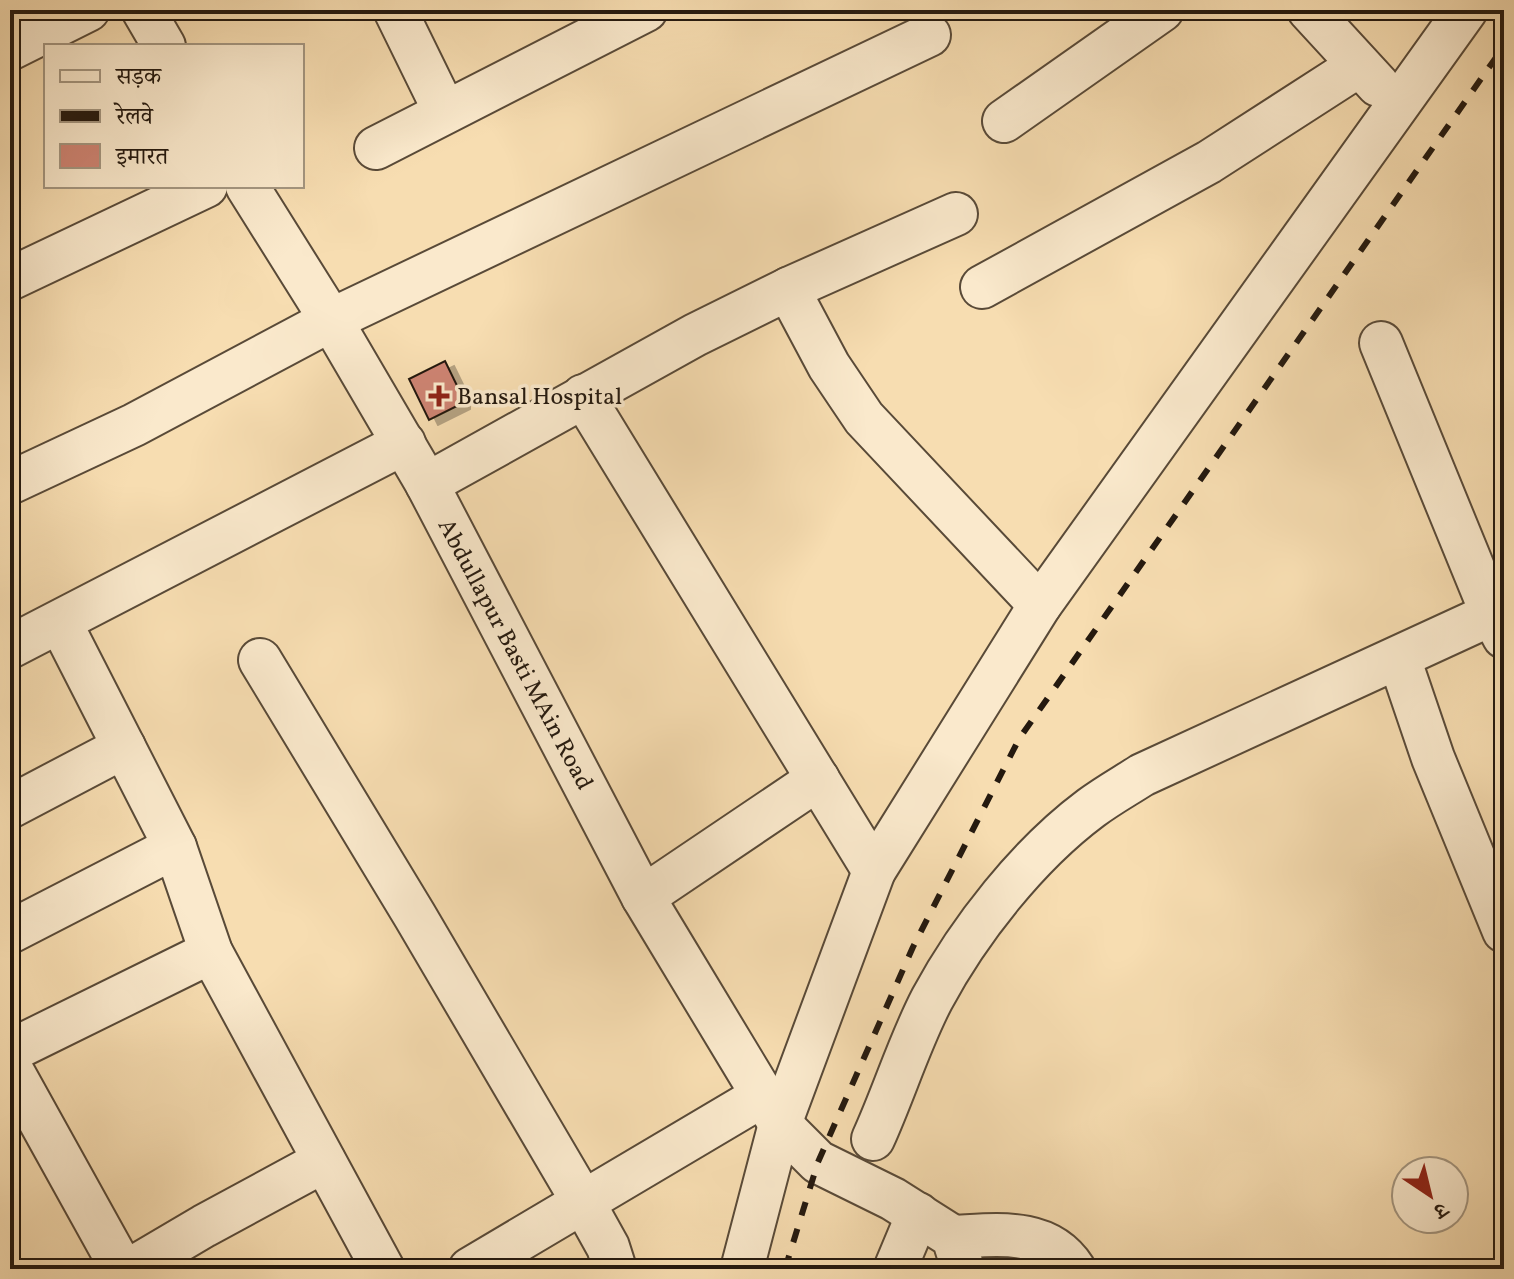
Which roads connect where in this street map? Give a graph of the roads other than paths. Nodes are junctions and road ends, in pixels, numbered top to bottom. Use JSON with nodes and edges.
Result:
{"nodes":[{"id":1,"x":88,"y":10,"type":"edge"},
{"id":2,"x":143,"y":10,"type":"edge"},
{"id":3,"x":395,"y":10,"type":"edge"},
{"id":4,"x":646,"y":10,"type":"edge"},
{"id":5,"x":1162,"y":10,"type":"edge"},
{"id":6,"x":1309,"y":10,"type":"edge"},
{"id":7,"x":1466,"y":10,"type":"edge"},
{"id":8,"x":587,"y":23,"type":"edge"},
{"id":9,"x":929,"y":35,"type":"dead end"},
{"id":10,"x":163,"y":44,"type":"edge"},
{"id":11,"x":10,"y":49,"type":"edge"},
{"id":12,"x":1358,"y":66,"type":"junction"},
{"id":13,"x":1399,"y":106,"type":"junction"},
{"id":14,"x":445,"y":112,"type":"junction"},
{"id":15,"x":1004,"y":121,"type":"dead end"},
{"id":16,"x":376,"y":148,"type":"dead end"},
{"id":17,"x":202,"y":188,"type":"edge"},
{"id":18,"x":248,"y":188,"type":"edge"},
{"id":19,"x":956,"y":214,"type":"dead end"},
{"id":20,"x":10,"y":279,"type":"edge"},
{"id":21,"x":982,"y":287,"type":"dead end"},
{"id":22,"x":788,"y":289,"type":"junction"},
{"id":23,"x":331,"y":320,"type":"junction"},
{"id":24,"x":1381,"y":343,"type":"dead end"},
{"id":25,"x":583,"y":396,"type":"junction"},
{"id":26,"x":404,"y":443,"type":"junction"},
{"id":27,"x":10,"y":483,"type":"edge"},
{"id":28,"x":427,"y":484,"type":"junction"},
{"id":29,"x":1040,"y":605,"type":"junction"},
{"id":30,"x":60,"y":622,"type":"junction"},
{"id":31,"x":1498,"y":625,"type":"edge"},
{"id":32,"x":10,"y":647,"type":"edge"},
{"id":33,"x":1399,"y":658,"type":"junction"},
{"id":34,"x":260,"y":660,"type":"dead end"},
{"id":35,"x":124,"y":747,"type":"junction"},
{"id":36,"x":818,"y":779,"type":"junction"},
{"id":37,"x":10,"y":807,"type":"edge"},
{"id":38,"x":175,"y":847,"type":"junction"},
{"id":39,"x":874,"y":871,"type":"junction"},
{"id":40,"x":643,"y":897,"type":"junction"},
{"id":41,"x":1504,"y":931,"type":"edge"},
{"id":42,"x":10,"y":932,"type":"edge"},
{"id":43,"x":211,"y":952,"type":"junction"},
{"id":44,"x":10,"y":1051,"type":"edge"},
{"id":45,"x":10,"y":1067,"type":"edge"},
{"id":46,"x":771,"y":1110,"type":"junction"},
{"id":47,"x":873,"y":1139,"type":"dead end"},
{"id":48,"x":324,"y":1161,"type":"junction"},
{"id":49,"x":583,"y":1202,"type":"junction"},
{"id":50,"x":918,"y":1214,"type":"junction"},
{"id":51,"x":958,"y":1253,"type":"edge"},
{"id":52,"x":122,"y":1269,"type":"edge"},
{"id":53,"x":131,"y":1269,"type":"edge"},
{"id":54,"x":383,"y":1269,"type":"edge"},
{"id":55,"x":470,"y":1269,"type":"edge"},
{"id":56,"x":615,"y":1269,"type":"edge"},
{"id":57,"x":742,"y":1269,"type":"edge"},
{"id":58,"x":895,"y":1269,"type":"edge"},
{"id":59,"x":1074,"y":1269,"type":"edge"}],
"edges":[{"from":1,"to":11,"type":"street"},
{"from":2,"to":10,"type":"street"},
{"from":3,"to":14,"type":"street"},
{"from":4,"to":8,"type":"street"},
{"from":5,"to":15,"type":"street"},
{"from":6,"to":12,"type":"street"},
{"from":7,"to":13,"type":"street"},
{"from":8,"to":14,"type":"street"},
{"from":9,"to":23,"type":"street"},
{"from":12,"to":13,"type":"street"},
{"from":12,"to":21,"type":"street"},
{"from":13,"to":29,"type":"street"},
{"from":14,"to":16,"type":"street"},
{"from":17,"to":20,"type":"street"},
{"from":18,"to":23,"type":"street","name":"Abdullapur Basti MAin Road"},
{"from":19,"to":22,"type":"street"},
{"from":22,"to":25,"type":"street"},
{"from":22,"to":29,"type":"street"},
{"from":23,"to":26,"type":"street","name":"Abdullapur Basti MAin Road"},
{"from":23,"to":27,"type":"street"},
{"from":24,"to":31,"type":"street"},
{"from":25,"to":28,"type":"street"},
{"from":25,"to":36,"type":"street"},
{"from":26,"to":28,"type":"street","name":"Abdullapur Basti MAin Road"},
{"from":26,"to":30,"type":"street"},
{"from":28,"to":40,"type":"street","name":"Abdullapur Basti MAin Road"},
{"from":29,"to":39,"type":"street"},
{"from":30,"to":32,"type":"street"},
{"from":30,"to":35,"type":"street"},
{"from":31,"to":33,"type":"street"},
{"from":33,"to":41,"type":"street"},
{"from":33,"to":47,"type":"street"},
{"from":34,"to":49,"type":"street"},
{"from":35,"to":37,"type":"street"},
{"from":35,"to":38,"type":"street"},
{"from":36,"to":39,"type":"street"},
{"from":36,"to":40,"type":"street"},
{"from":38,"to":42,"type":"street"},
{"from":38,"to":43,"type":"street"},
{"from":39,"to":46,"type":"street"},
{"from":40,"to":46,"type":"street","name":"Abdullapur Basti MAin Road"},
{"from":43,"to":44,"type":"street"},
{"from":43,"to":48,"type":"street"},
{"from":45,"to":52,"type":"street"},
{"from":46,"to":49,"type":"street"},
{"from":46,"to":50,"type":"street","name":"Abdullapur Basti MAin Road"},
{"from":46,"to":57,"type":"street"},
{"from":48,"to":53,"type":"street"},
{"from":48,"to":54,"type":"street"},
{"from":49,"to":55,"type":"street"},
{"from":49,"to":56,"type":"street"},
{"from":50,"to":51,"type":"street","name":"Abdullapur Basti MAin Road"},
{"from":50,"to":58,"type":"street"},
{"from":51,"to":59,"type":"street"}]}
